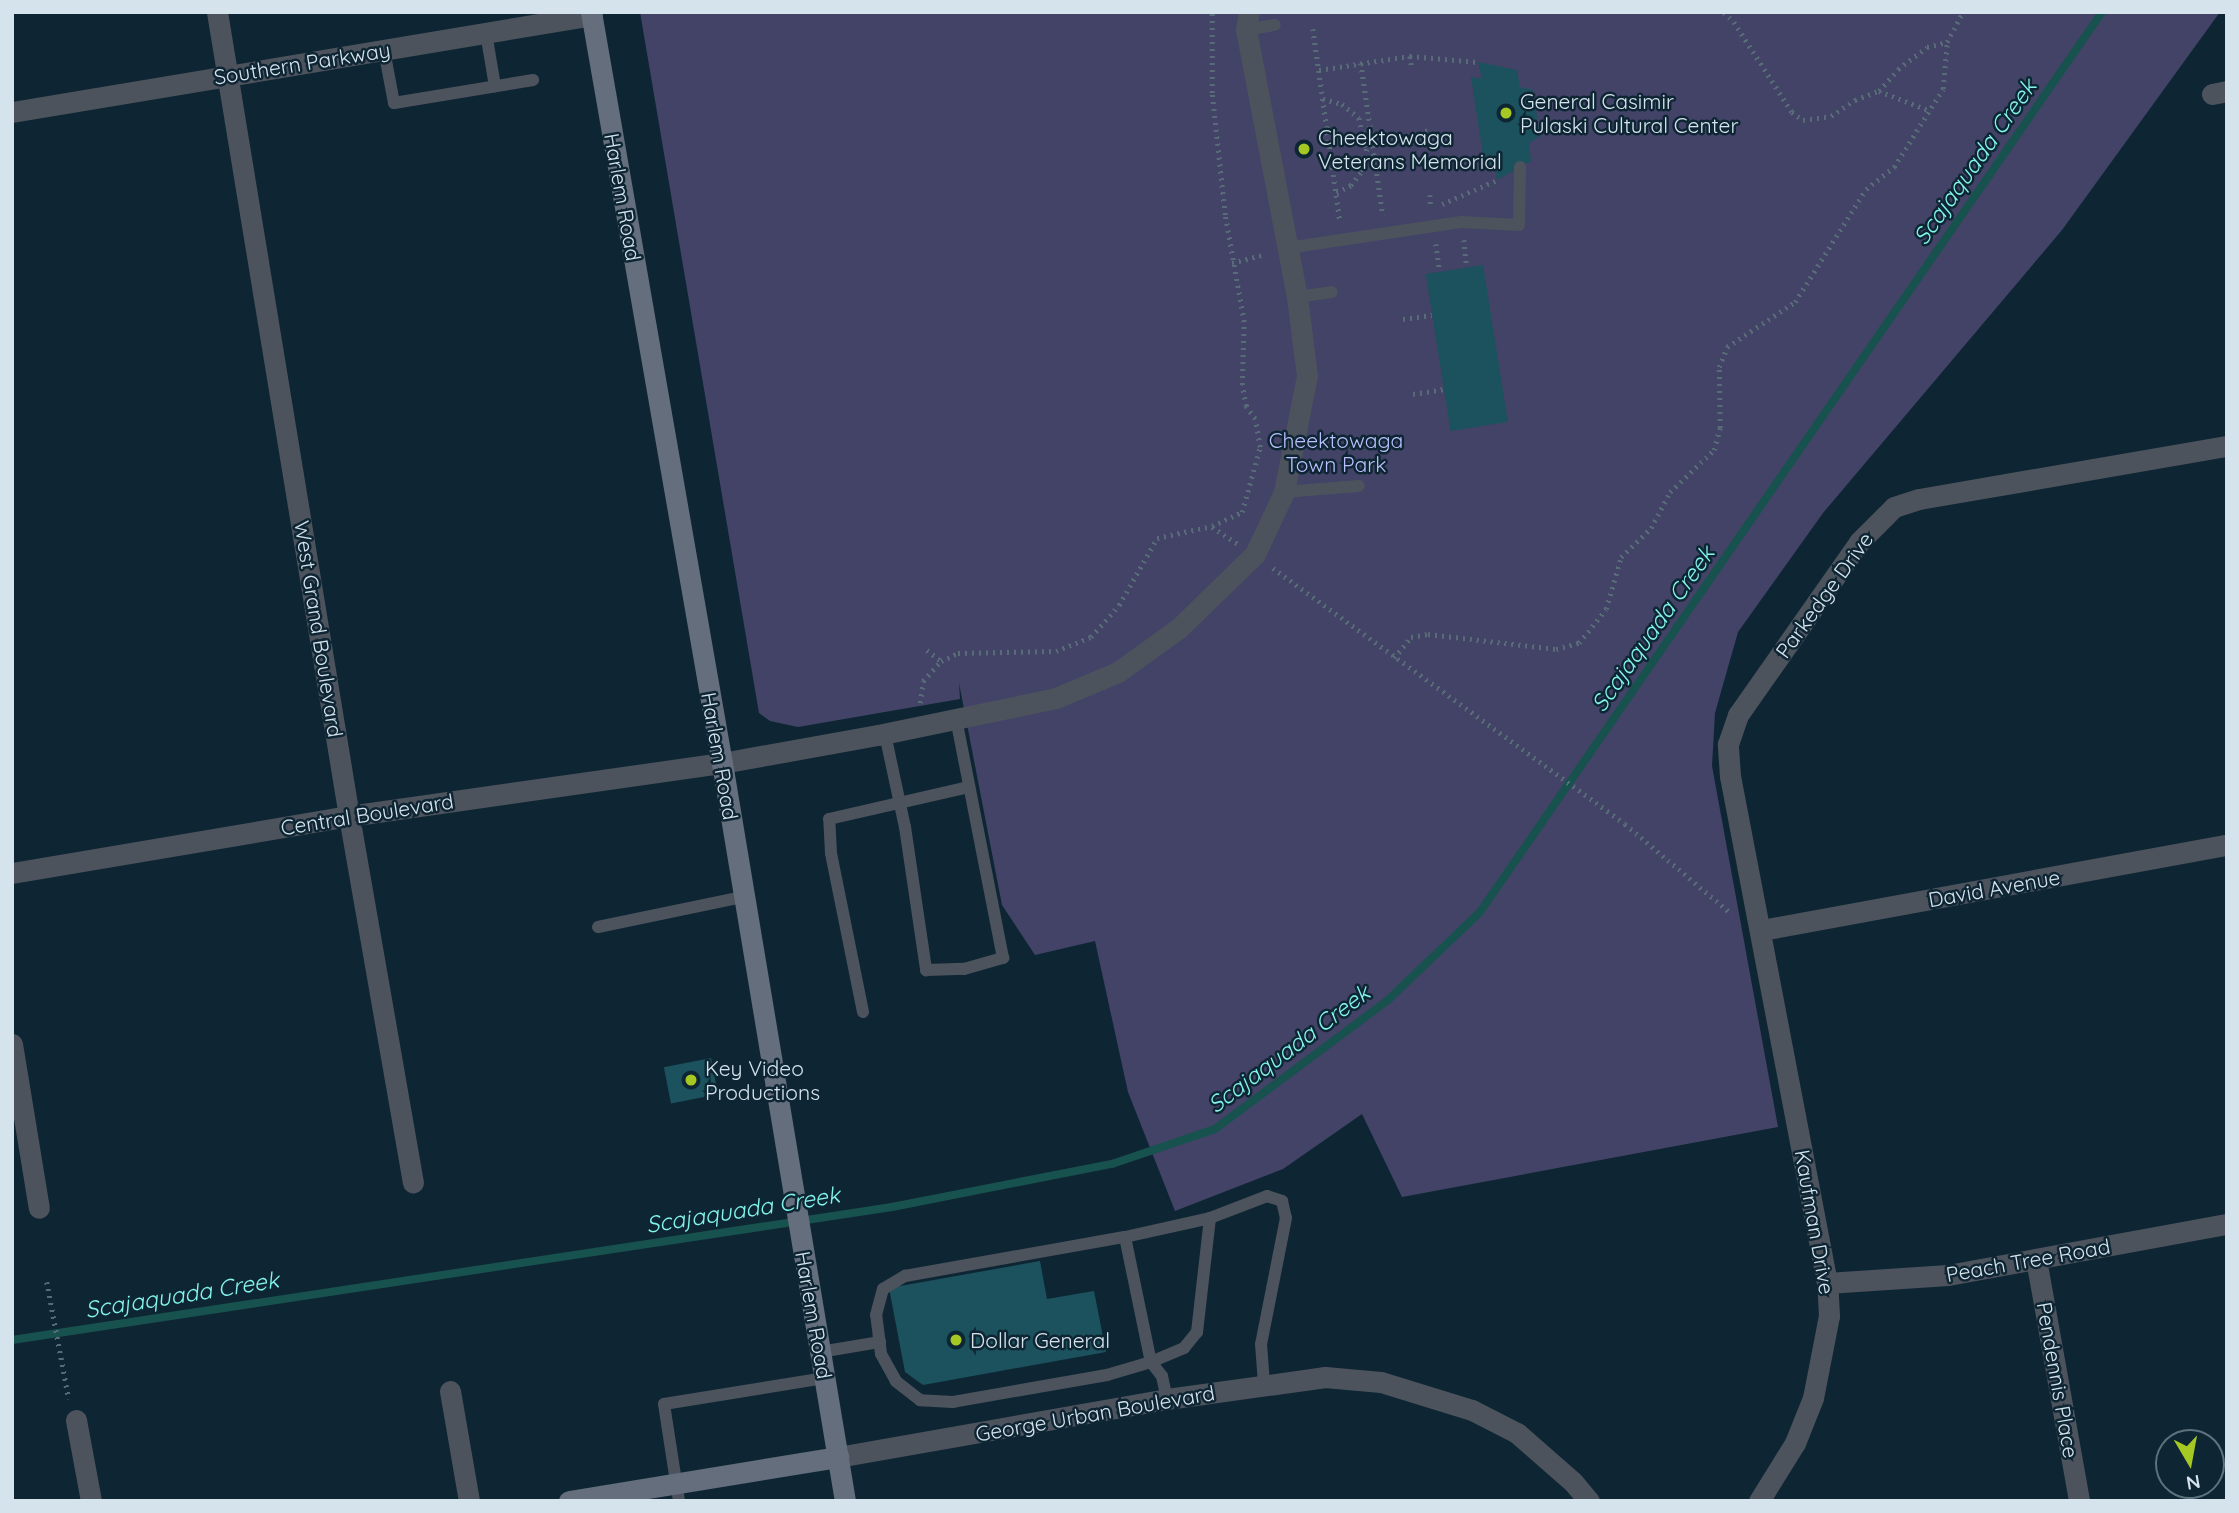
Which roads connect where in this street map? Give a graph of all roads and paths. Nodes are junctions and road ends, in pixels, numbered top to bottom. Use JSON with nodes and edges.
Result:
{"nodes":[{"id":1,"x":217,"y":12,"type":"edge"},
{"id":2,"x":1212,"y":12,"type":"edge"},
{"id":3,"x":1724,"y":12,"type":"edge"},
{"id":4,"x":1963,"y":12,"type":"edge"},
{"id":5,"x":591,"y":14,"type":"edge"},
{"id":6,"x":1248,"y":21,"type":"edge"},
{"id":7,"x":1275,"y":25,"type":"dead end"},
{"id":8,"x":1313,"y":29,"type":"dead end"},
{"id":9,"x":486,"y":33,"type":"junction"},
{"id":10,"x":1947,"y":42,"type":"junction"},
{"id":11,"x":384,"y":50,"type":"junction"},
{"id":12,"x":1410,"y":56,"type":"junction"},
{"id":13,"x":1478,"y":62,"type":"dead end"},
{"id":14,"x":1361,"y":64,"type":"junction"},
{"id":15,"x":1412,"y":68,"type":"dead end"},
{"id":16,"x":1319,"y":70,"type":"junction"},
{"id":17,"x":227,"y":76,"type":"junction"},
{"id":18,"x":533,"y":80,"type":"dead end"},
{"id":19,"x":495,"y":86,"type":"junction"},
{"id":20,"x":1879,"y":91,"type":"junction"},
{"id":21,"x":1323,"y":99,"type":"junction"},
{"id":22,"x":1931,"y":111,"type":"junction"},
{"id":23,"x":12,"y":112,"type":"edge"},
{"id":24,"x":1432,"y":130,"type":"dead end"},
{"id":25,"x":1425,"y":131,"type":"dead end"},
{"id":26,"x":1520,"y":167,"type":"dead end"},
{"id":27,"x":1497,"y":180,"type":"dead end"},
{"id":28,"x":1336,"y":192,"type":"junction"},
{"id":29,"x":1431,"y":209,"type":"dead end"},
{"id":30,"x":1461,"y":222,"type":"junction"},
{"id":31,"x":1386,"y":233,"type":"junction"},
{"id":32,"x":1343,"y":240,"type":"junction"},
{"id":33,"x":1286,"y":248,"type":"junction"},
{"id":34,"x":1232,"y":263,"type":"junction"},
{"id":35,"x":1467,"y":267,"type":"dead end"},
{"id":36,"x":1332,"y":292,"type":"dead end"},
{"id":37,"x":1297,"y":298,"type":"junction"},
{"id":38,"x":1432,"y":315,"type":"dead end"},
{"id":39,"x":1403,"y":319,"type":"dead end"},
{"id":40,"x":1443,"y":389,"type":"dead end"},
{"id":41,"x":1413,"y":394,"type":"dead end"},
{"id":42,"x":2227,"y":446,"type":"edge"},
{"id":43,"x":1359,"y":486,"type":"dead end"},
{"id":44,"x":1284,"y":492,"type":"junction"},
{"id":45,"x":1212,"y":526,"type":"junction"},
{"id":46,"x":1255,"y":554,"type":"junction"},
{"id":47,"x":927,"y":650,"type":"dead end"},
{"id":48,"x":1394,"y":658,"type":"junction"},
{"id":49,"x":941,"y":661,"type":"junction"},
{"id":50,"x":956,"y":718,"type":"junction"},
{"id":51,"x":922,"y":725,"type":"junction"},
{"id":52,"x":885,"y":734,"type":"junction"},
{"id":53,"x":722,"y":763,"type":"junction"},
{"id":54,"x":969,"y":787,"type":"junction"},
{"id":55,"x":899,"y":801,"type":"junction"},
{"id":56,"x":349,"y":816,"type":"junction"},
{"id":57,"x":2227,"y":845,"type":"edge"},
{"id":58,"x":12,"y":873,"type":"edge"},
{"id":59,"x":743,"y":897,"type":"junction"},
{"id":60,"x":598,"y":927,"type":"dead end"},
{"id":61,"x":1762,"y":930,"type":"junction"},
{"id":62,"x":863,"y":1012,"type":"dead end"},
{"id":63,"x":12,"y":1044,"type":"edge"},
{"id":64,"x":413,"y":1182,"type":"dead end"},
{"id":65,"x":39,"y":1208,"type":"dead end"},
{"id":66,"x":1210,"y":1218,"type":"junction"},
{"id":67,"x":2227,"y":1224,"type":"edge"},
{"id":68,"x":1125,"y":1237,"type":"junction"},
{"id":69,"x":2036,"y":1259,"type":"junction"},
{"id":70,"x":47,"y":1282,"type":"dead end"},
{"id":71,"x":1827,"y":1283,"type":"junction"},
{"id":72,"x":880,"y":1342,"type":"junction"},
{"id":73,"x":820,"y":1352,"type":"junction"},
{"id":74,"x":1151,"y":1362,"type":"junction"},
{"id":75,"x":824,"y":1378,"type":"junction"},
{"id":76,"x":1264,"y":1384,"type":"junction"},
{"id":77,"x":450,"y":1391,"type":"dead end"},
{"id":78,"x":69,"y":1399,"type":"dead end"},
{"id":79,"x":1167,"y":1399,"type":"junction"},
{"id":80,"x":76,"y":1420,"type":"dead end"},
{"id":81,"x":838,"y":1457,"type":"junction"},
{"id":82,"x":677,"y":1492,"type":"edge"},
{"id":83,"x":91,"y":1501,"type":"edge"},
{"id":84,"x":469,"y":1501,"type":"edge"},
{"id":85,"x":569,"y":1501,"type":"edge"},
{"id":86,"x":845,"y":1501,"type":"edge"},
{"id":87,"x":1589,"y":1501,"type":"edge"},
{"id":88,"x":1759,"y":1501,"type":"edge"},
{"id":89,"x":2079,"y":1501,"type":"edge"}],
"edges":[{"from":1,"to":17,"type":"street","name":"West Grand Boulevard"},
{"from":2,"to":34,"type":"path"},
{"from":3,"to":20,"type":"path"},
{"from":4,"to":10,"type":"path"},
{"from":5,"to":9,"type":"street","name":"Southern Parkway"},
{"from":5,"to":53,"type":"main road","name":"Harlem Road"},
{"from":6,"to":7,"type":"lane"},
{"from":6,"to":33,"type":"street"},
{"from":8,"to":16,"type":"path"},
{"from":9,"to":11,"type":"street","name":"Southern Parkway"},
{"from":9,"to":19,"type":"lane"},
{"from":10,"to":20,"type":"path"},
{"from":10,"to":22,"type":"path"},
{"from":11,"to":17,"type":"street","name":"Southern Parkway"},
{"from":11,"to":19,"type":"lane"},
{"from":12,"to":13,"type":"path"},
{"from":12,"to":14,"type":"path"},
{"from":12,"to":15,"type":"path"},
{"from":14,"to":16,"type":"path"},
{"from":14,"to":31,"type":"path"},
{"from":16,"to":21,"type":"path"},
{"from":17,"to":23,"type":"street","name":"Southern Parkway"},
{"from":17,"to":56,"type":"street","name":"West Grand Boulevard"},
{"from":18,"to":19,"type":"lane"},
{"from":20,"to":22,"type":"path"},
{"from":21,"to":28,"type":"path"},
{"from":21,"to":28,"type":"path"},
{"from":22,"to":48,"type":"path"},
{"from":24,"to":25,"type":"path"},
{"from":26,"to":30,"type":"lane"},
{"from":27,"to":29,"type":"path"},
{"from":28,"to":32,"type":"path"},
{"from":30,"to":31,"type":"lane"},
{"from":30,"to":35,"type":"path"},
{"from":31,"to":32,"type":"lane"},
{"from":32,"to":33,"type":"lane"},
{"from":33,"to":34,"type":"path"},
{"from":33,"to":37,"type":"street"},
{"from":34,"to":45,"type":"path"},
{"from":36,"to":37,"type":"lane"},
{"from":37,"to":44,"type":"street"},
{"from":38,"to":39,"type":"path"},
{"from":40,"to":41,"type":"path"},
{"from":42,"to":61,"type":"street","name":"Parkedge Drive"},
{"from":43,"to":44,"type":"lane"},
{"from":44,"to":46,"type":"street"},
{"from":45,"to":46,"type":"path"},
{"from":45,"to":49,"type":"path"},
{"from":46,"to":48,"type":"path"},
{"from":46,"to":50,"type":"street","name":"Central Boulevard"},
{"from":47,"to":49,"type":"path"},
{"from":48,"to":61,"type":"path"},
{"from":49,"to":51,"type":"path"},
{"from":50,"to":51,"type":"street","name":"Central Boulevard"},
{"from":50,"to":54,"type":"lane"},
{"from":51,"to":52,"type":"street","name":"Central Boulevard"},
{"from":52,"to":53,"type":"street","name":"Central Boulevard"},
{"from":52,"to":55,"type":"lane"},
{"from":53,"to":56,"type":"street","name":"Central Boulevard"},
{"from":53,"to":59,"type":"main road","name":"Harlem Road"},
{"from":54,"to":55,"type":"lane"},
{"from":54,"to":55,"type":"lane"},
{"from":55,"to":62,"type":"lane"},
{"from":56,"to":58,"type":"street","name":"Central Boulevard"},
{"from":56,"to":64,"type":"street","name":"West Grand Boulevard"},
{"from":57,"to":61,"type":"street","name":"David Avenue"},
{"from":59,"to":60,"type":"lane"},
{"from":59,"to":73,"type":"main road","name":"Harlem Road"},
{"from":61,"to":71,"type":"street","name":"Kaufman Drive"},
{"from":63,"to":65,"type":"street"},
{"from":66,"to":68,"type":"lane"},
{"from":66,"to":74,"type":"lane"},
{"from":66,"to":76,"type":"lane"},
{"from":67,"to":69,"type":"street","name":"Peach Tree Road"},
{"from":68,"to":72,"type":"lane"},
{"from":68,"to":74,"type":"lane"},
{"from":69,"to":71,"type":"street","name":"Peach Tree Road"},
{"from":69,"to":89,"type":"street","name":"Pendennis Place"},
{"from":70,"to":78,"type":"path"},
{"from":71,"to":88,"type":"street","name":"Kaufman Drive"},
{"from":72,"to":73,"type":"lane"},
{"from":72,"to":74,"type":"lane"},
{"from":73,"to":75,"type":"main road","name":"Harlem Road"},
{"from":74,"to":79,"type":"lane"},
{"from":75,"to":81,"type":"main road","name":"Harlem Road"},
{"from":75,"to":82,"type":"lane"},
{"from":76,"to":79,"type":"street","name":"George Urban Boulevard"},
{"from":76,"to":87,"type":"street","name":"George Urban Boulevard"},
{"from":77,"to":84,"type":"street"},
{"from":79,"to":81,"type":"street","name":"George Urban Boulevard"},
{"from":80,"to":83,"type":"street"},
{"from":81,"to":82,"type":"main road","name":"George Urban Boulevard"},
{"from":81,"to":86,"type":"main road","name":"Harlem Road"},
{"from":82,"to":85,"type":"main road","name":"George Urban Boulevard"}]}
